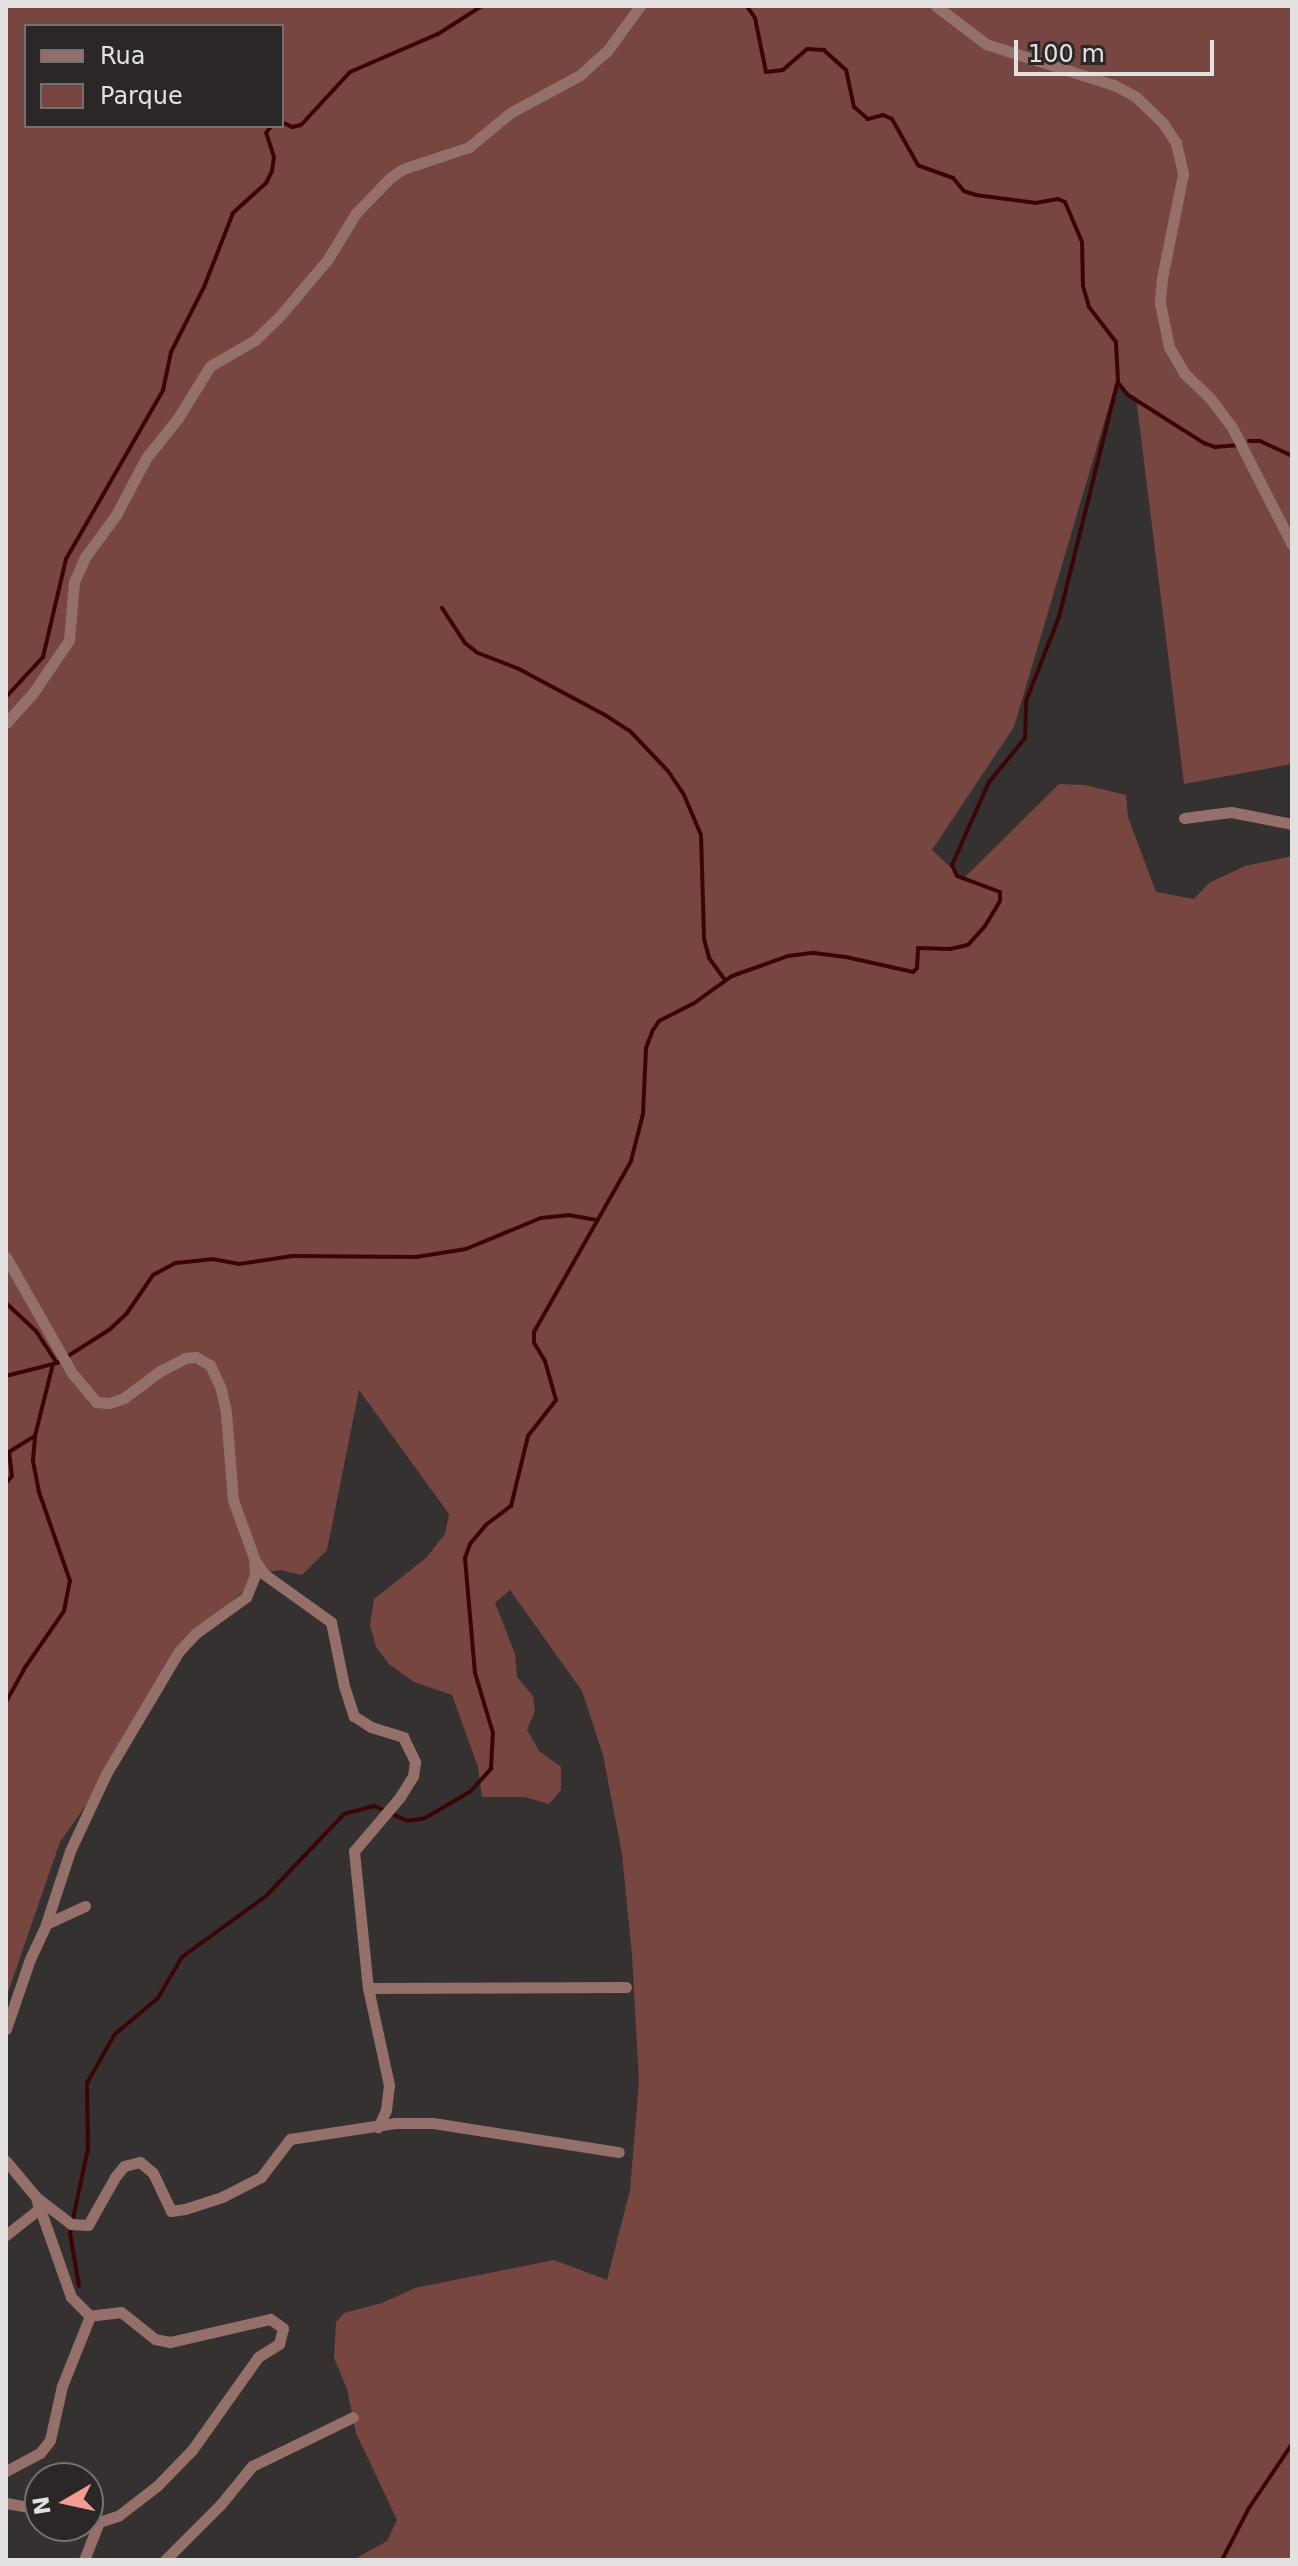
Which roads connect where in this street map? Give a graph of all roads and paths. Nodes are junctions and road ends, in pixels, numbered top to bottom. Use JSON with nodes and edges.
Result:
{"nodes":[{"id":1,"x":640,"y":6,"type":"edge"},
{"id":2,"x":936,"y":6,"type":"edge"},
{"id":3,"x":1292,"y":545,"type":"edge"},
{"id":4,"x":6,"y":723,"type":"edge"},
{"id":5,"x":1184,"y":818,"type":"dead end"},
{"id":6,"x":1292,"y":824,"type":"edge"},
{"id":7,"x":6,"y":1257,"type":"edge"},
{"id":8,"x":254,"y":1558,"type":"junction"},
{"id":9,"x":85,"y":1906,"type":"dead end"},
{"id":10,"x":46,"y":1924,"type":"junction"},
{"id":11,"x":626,"y":1987,"type":"dead end"},
{"id":12,"x":368,"y":1988,"type":"junction"},
{"id":13,"x":6,"y":2029,"type":"edge"},
{"id":14,"x":378,"y":2127,"type":"junction"},
{"id":15,"x":619,"y":2152,"type":"dead end"},
{"id":16,"x":6,"y":2161,"type":"edge"},
{"id":17,"x":37,"y":2202,"type":"junction"},
{"id":18,"x":6,"y":2235,"type":"edge"},
{"id":19,"x":90,"y":2316,"type":"junction"},
{"id":20,"x":353,"y":2417,"type":"dead end"},
{"id":21,"x":6,"y":2471,"type":"edge"},
{"id":22,"x":104,"y":2519,"type":"edge"},
{"id":23,"x":165,"y":2560,"type":"edge"}],
"edges":[{"from":1,"to":4,"type":"street"},
{"from":2,"to":3,"type":"street"},
{"from":5,"to":6,"type":"street"},
{"from":7,"to":8,"type":"street"},
{"from":8,"to":10,"type":"street"},
{"from":8,"to":12,"type":"street"},
{"from":9,"to":10,"type":"street"},
{"from":10,"to":13,"type":"street"},
{"from":11,"to":12,"type":"street"},
{"from":12,"to":14,"type":"street"},
{"from":14,"to":15,"type":"street"},
{"from":14,"to":17,"type":"street"},
{"from":16,"to":17,"type":"street"},
{"from":17,"to":18,"type":"street"},
{"from":17,"to":19,"type":"street"},
{"from":19,"to":21,"type":"street"},
{"from":19,"to":22,"type":"street"},
{"from":20,"to":23,"type":"street"}]}
